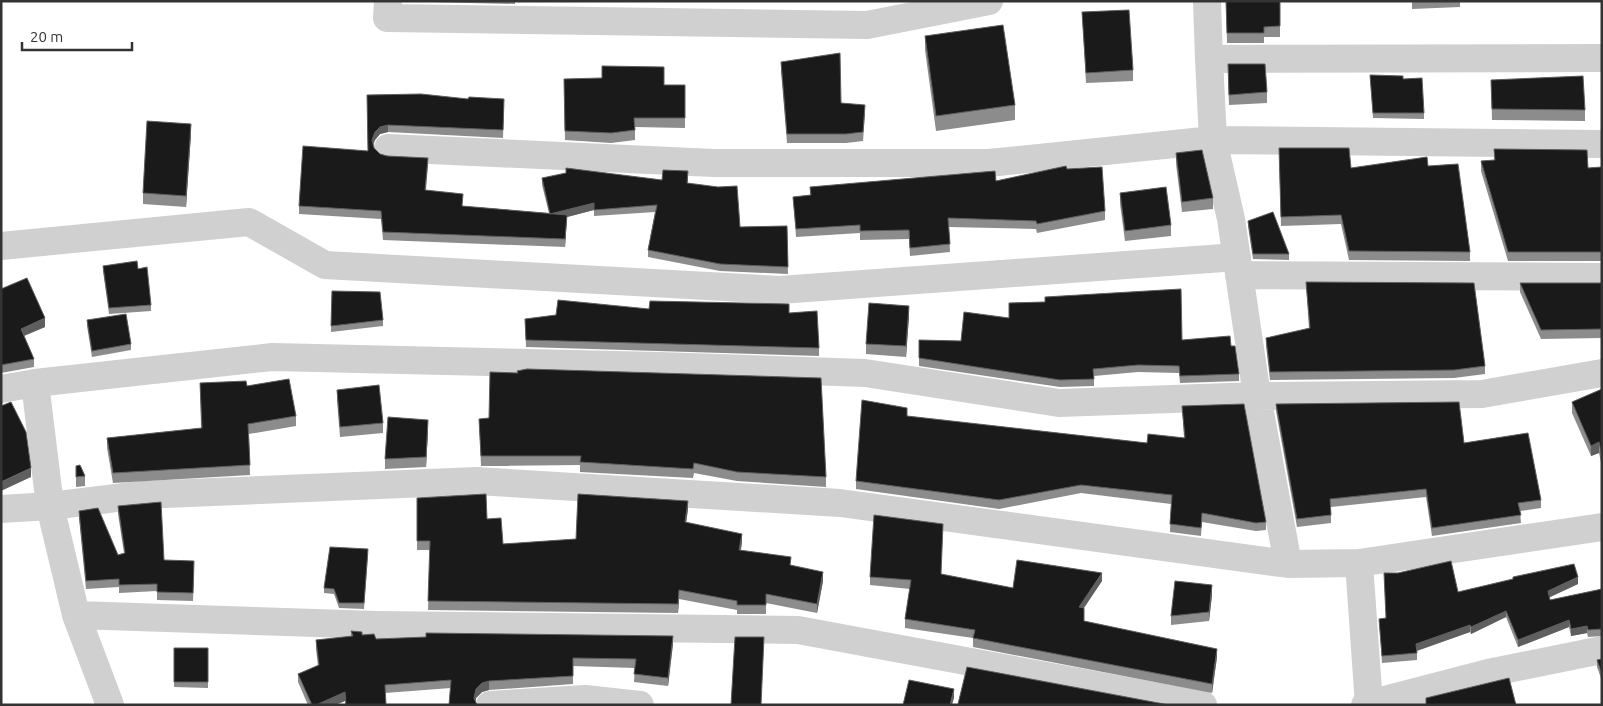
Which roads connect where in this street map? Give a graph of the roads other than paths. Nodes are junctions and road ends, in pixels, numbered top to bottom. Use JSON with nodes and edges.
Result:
{"nodes":[{"id":1,"x":388,"y":1,"type":"edge"},
{"id":2,"x":989,"y":1,"type":"edge"},
{"id":3,"x":1207,"y":1,"type":"edge"},
{"id":4,"x":1602,"y":58,"type":"edge"},
{"id":5,"x":1209,"y":59,"type":"junction"},
{"id":6,"x":1213,"y":140,"type":"junction"},
{"id":7,"x":1602,"y":144,"type":"edge"},
{"id":8,"x":388,"y":148,"type":"dead end"},
{"id":9,"x":1,"y":246,"type":"edge"},
{"id":10,"x":1238,"y":266,"type":"junction"},
{"id":11,"x":1602,"y":277,"type":"edge"},
{"id":12,"x":1602,"y":373,"type":"edge"},
{"id":13,"x":35,"y":383,"type":"junction"},
{"id":14,"x":1,"y":389,"type":"edge"},
{"id":15,"x":1257,"y":396,"type":"junction"},
{"id":16,"x":50,"y":506,"type":"junction"},
{"id":17,"x":1,"y":509,"type":"edge"},
{"id":18,"x":1602,"y":527,"type":"edge"},
{"id":19,"x":1359,"y":563,"type":"junction"},
{"id":20,"x":1288,"y":564,"type":"junction"},
{"id":21,"x":76,"y":614,"type":"junction"},
{"id":22,"x":1602,"y":650,"type":"edge"},
{"id":23,"x":1367,"y":704,"type":"edge"},
{"id":24,"x":110,"y":705,"type":"edge"},
{"id":25,"x":490,"y":705,"type":"edge"},
{"id":26,"x":640,"y":705,"type":"edge"},
{"id":27,"x":1203,"y":705,"type":"edge"}],
"edges":[{"from":1,"to":2,"type":"street"},
{"from":3,"to":5,"type":"street"},
{"from":4,"to":5,"type":"street"},
{"from":5,"to":6,"type":"street"},
{"from":6,"to":7,"type":"street"},
{"from":6,"to":8,"type":"street"},
{"from":6,"to":10,"type":"street"},
{"from":9,"to":10,"type":"street"},
{"from":10,"to":11,"type":"street"},
{"from":10,"to":15,"type":"street"},
{"from":12,"to":15,"type":"street"},
{"from":13,"to":14,"type":"street"},
{"from":13,"to":15,"type":"street"},
{"from":13,"to":16,"type":"street"},
{"from":15,"to":20,"type":"street"},
{"from":16,"to":17,"type":"street"},
{"from":16,"to":20,"type":"street"},
{"from":16,"to":21,"type":"street"},
{"from":18,"to":19,"type":"street"},
{"from":19,"to":20,"type":"street"},
{"from":19,"to":23,"type":"street"},
{"from":21,"to":24,"type":"street"},
{"from":21,"to":27,"type":"street"},
{"from":22,"to":23,"type":"street"},
{"from":25,"to":26,"type":"street"}]}
